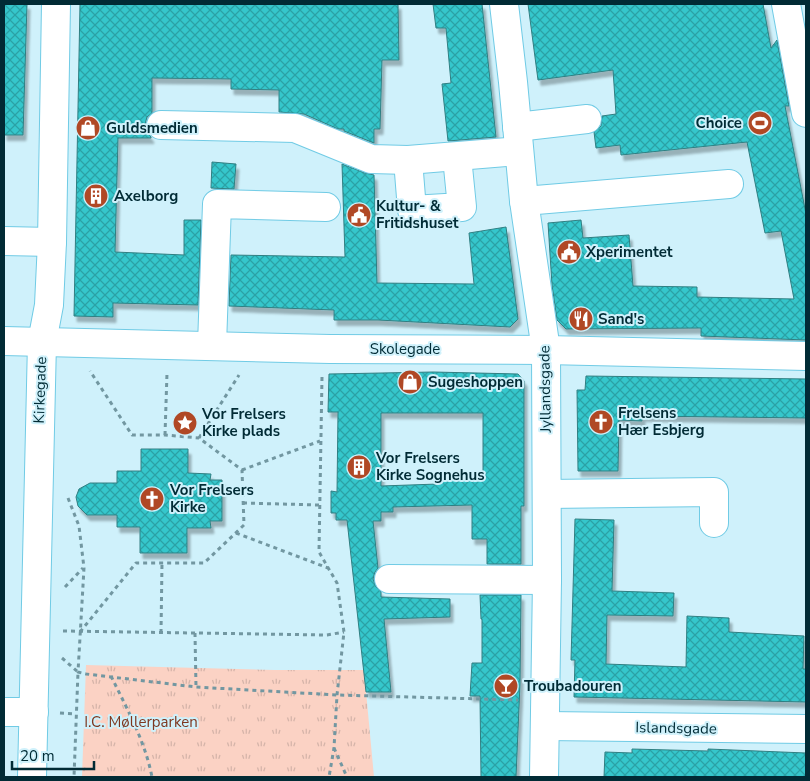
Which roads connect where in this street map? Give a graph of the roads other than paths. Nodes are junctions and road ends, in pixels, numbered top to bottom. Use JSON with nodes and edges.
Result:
{"nodes":[{"id":1,"x":56,"y":4,"type":"edge"},
{"id":2,"x":504,"y":4,"type":"edge"},
{"id":3,"x":786,"y":4,"type":"edge"},
{"id":4,"x":806,"y":113,"type":"edge"},
{"id":5,"x":588,"y":119,"type":"dead end"},
{"id":6,"x":161,"y":125,"type":"dead end"},
{"id":7,"x":518,"y":139,"type":"junction"},
{"id":8,"x":457,"y":157,"type":"junction"},
{"id":9,"x":408,"y":160,"type":"junction"},
{"id":10,"x":729,"y":184,"type":"dead end"},
{"id":11,"x":524,"y":201,"type":"junction"},
{"id":12,"x":326,"y":207,"type":"dead end"},
{"id":13,"x":4,"y":241,"type":"edge"},
{"id":14,"x":52,"y":242,"type":"junction"},
{"id":15,"x":4,"y":341,"type":"edge"},
{"id":16,"x":42,"y":342,"type":"junction"},
{"id":17,"x":212,"y":345,"type":"junction"},
{"id":18,"x":546,"y":350,"type":"junction"},
{"id":19,"x":806,"y":356,"type":"edge"},
{"id":20,"x":547,"y":494,"type":"junction"},
{"id":21,"x":714,"y":523,"type":"dead end"},
{"id":22,"x":389,"y":579,"type":"dead end"},
{"id":23,"x":547,"y":580,"type":"junction"},
{"id":24,"x":4,"y":712,"type":"edge"},
{"id":25,"x":34,"y":712,"type":"junction"},
{"id":26,"x":545,"y":713,"type":"junction"},
{"id":27,"x":806,"y":729,"type":"edge"},
{"id":28,"x":32,"y":777,"type":"edge"},
{"id":29,"x":544,"y":777,"type":"edge"}],
"edges":[{"from":1,"to":14,"type":"street","name":"Kirkegade"},
{"from":2,"to":7,"type":"street","name":"Jyllandsgade"},
{"from":3,"to":4,"type":"street"},
{"from":5,"to":7,"type":"street"},
{"from":6,"to":9,"type":"street"},
{"from":7,"to":8,"type":"street"},
{"from":7,"to":11,"type":"street","name":"Jyllandsgade"},
{"from":8,"to":9,"type":"street"},
{"from":8,"to":9,"type":"street"},
{"from":10,"to":11,"type":"street"},
{"from":11,"to":18,"type":"street","name":"Jyllandsgade"},
{"from":12,"to":17,"type":"street"},
{"from":13,"to":14,"type":"street"},
{"from":14,"to":16,"type":"street","name":"Kirkegade"},
{"from":15,"to":16,"type":"street","name":"Skolegade"},
{"from":16,"to":17,"type":"street","name":"Skolegade"},
{"from":16,"to":25,"type":"street","name":"Kirkegade"},
{"from":17,"to":18,"type":"street","name":"Skolegade"},
{"from":18,"to":19,"type":"street","name":"Skolegade"},
{"from":18,"to":20,"type":"street","name":"Jyllandsgade"},
{"from":20,"to":21,"type":"street"},
{"from":20,"to":23,"type":"street","name":"Jyllandsgade"},
{"from":22,"to":23,"type":"street"},
{"from":23,"to":26,"type":"street","name":"Jyllandsgade"},
{"from":24,"to":25,"type":"street"},
{"from":25,"to":28,"type":"street","name":"Kirkegade"},
{"from":26,"to":27,"type":"street","name":"Islandsgade"},
{"from":26,"to":29,"type":"street","name":"Jyllandsgade"}]}
